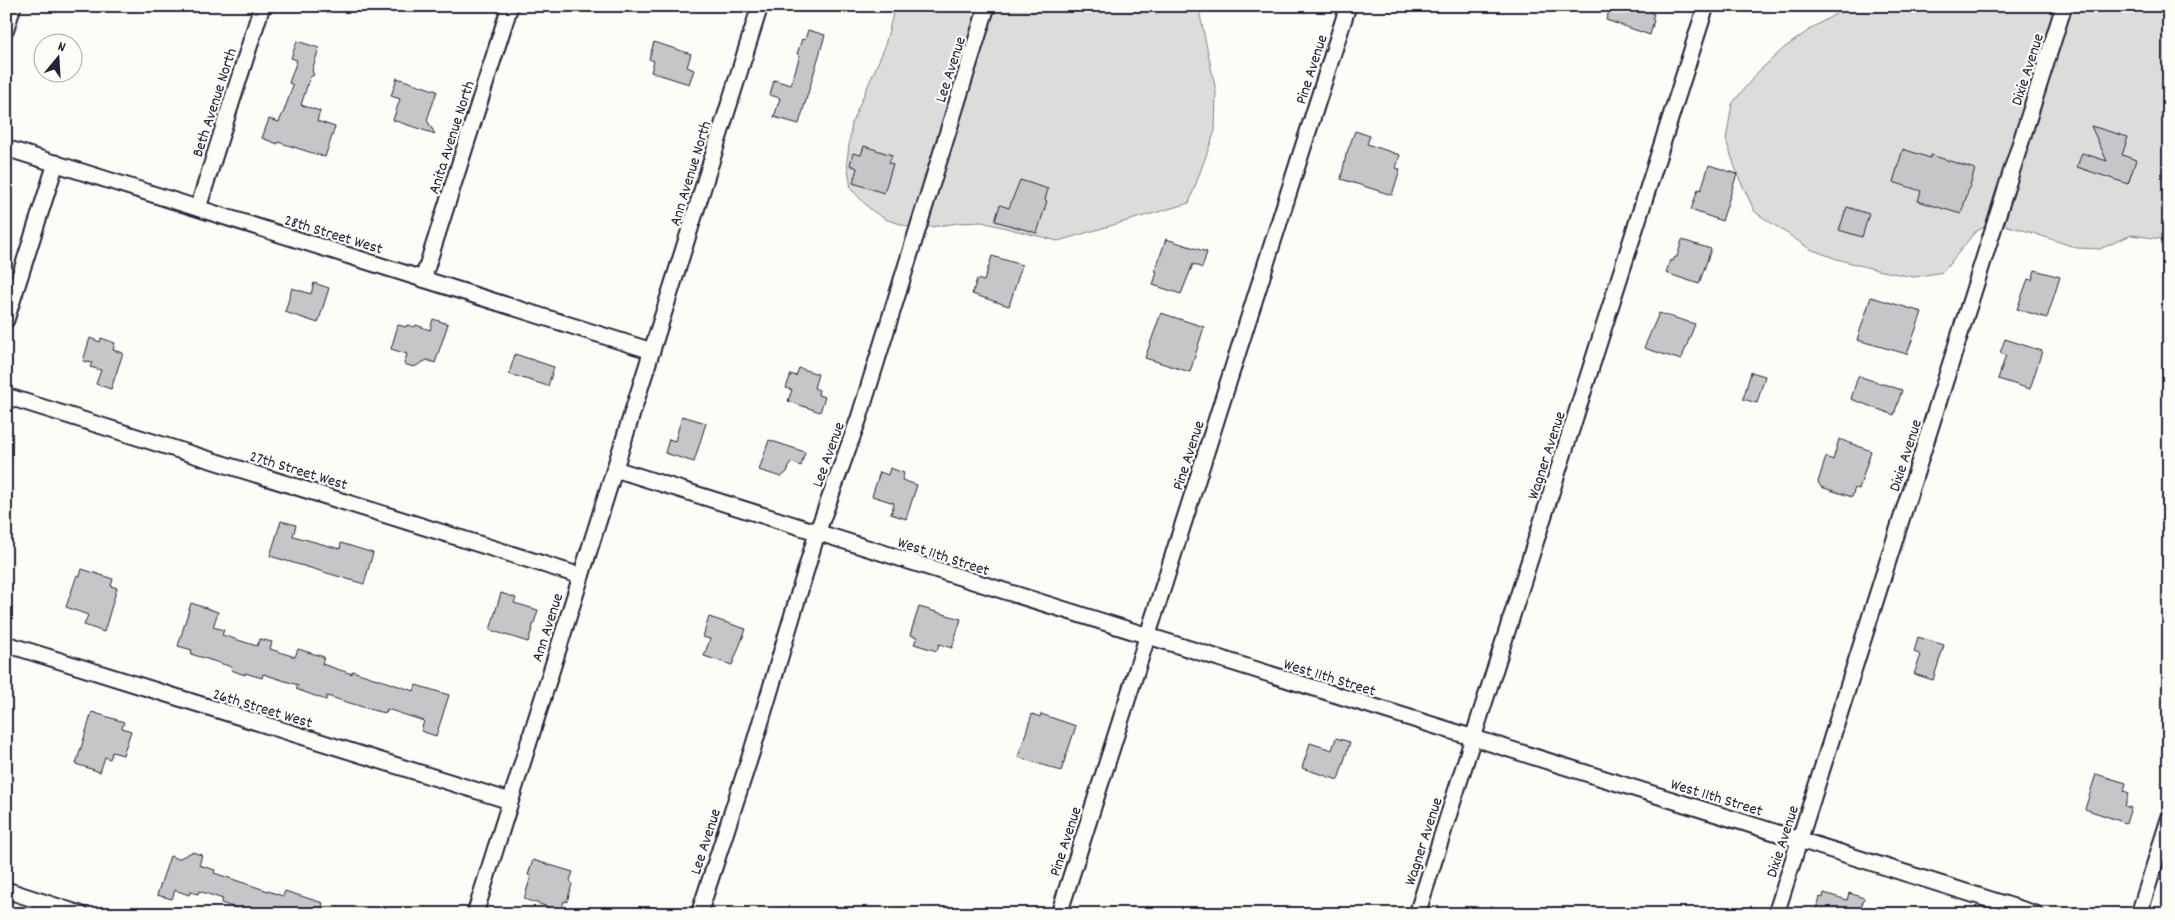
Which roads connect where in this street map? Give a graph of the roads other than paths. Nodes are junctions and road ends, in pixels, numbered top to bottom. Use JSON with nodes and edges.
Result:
{"nodes":[{"id":1,"x":13,"y":6,"type":"edge"},
{"id":2,"x":262,"y":6,"type":"edge"},
{"id":3,"x":510,"y":6,"type":"edge"},
{"id":4,"x":760,"y":6,"type":"edge"},
{"id":5,"x":987,"y":6,"type":"edge"},
{"id":6,"x":1348,"y":6,"type":"edge"},
{"id":7,"x":1706,"y":6,"type":"edge"},
{"id":8,"x":2064,"y":6,"type":"edge"},
{"id":9,"x":6,"y":29,"type":"edge"},
{"id":10,"x":6,"y":148,"type":"edge"},
{"id":11,"x":56,"y":163,"type":"junction"},
{"id":12,"x":198,"y":208,"type":"junction"},
{"id":13,"x":423,"y":279,"type":"junction"},
{"id":14,"x":6,"y":320,"type":"edge"},
{"id":15,"x":652,"y":351,"type":"junction"},
{"id":16,"x":6,"y":396,"type":"edge"},
{"id":17,"x":615,"y":469,"type":"junction"},
{"id":18,"x":817,"y":533,"type":"junction"},
{"id":19,"x":581,"y":576,"type":"junction"},
{"id":20,"x":1148,"y":637,"type":"junction"},
{"id":21,"x":6,"y":644,"type":"edge"},
{"id":22,"x":1473,"y":738,"type":"junction"},
{"id":23,"x":510,"y":801,"type":"junction"},
{"id":24,"x":2169,"y":819,"type":"edge"},
{"id":25,"x":1799,"y":841,"type":"junction"},
{"id":26,"x":6,"y":890,"type":"edge"},
{"id":27,"x":80,"y":914,"type":"edge"},
{"id":28,"x":475,"y":914,"type":"edge"},
{"id":29,"x":699,"y":914,"type":"edge"},
{"id":30,"x":1059,"y":914,"type":"edge"},
{"id":31,"x":1417,"y":914,"type":"edge"},
{"id":32,"x":1776,"y":914,"type":"edge"},
{"id":33,"x":2036,"y":914,"type":"edge"},
{"id":34,"x":2139,"y":914,"type":"edge"}],
"edges":[{"from":1,"to":9,"type":"street"},
{"from":2,"to":12,"type":"street","name":"Beth Avenue North"},
{"from":3,"to":13,"type":"street","name":"Anita Avenue North"},
{"from":4,"to":15,"type":"street","name":"Ann Avenue North"},
{"from":5,"to":18,"type":"street","name":"Lee Avenue"},
{"from":6,"to":20,"type":"street","name":"Pine Avenue"},
{"from":7,"to":22,"type":"street","name":"Wagner Avenue"},
{"from":8,"to":25,"type":"street","name":"Dixie Avenue"},
{"from":10,"to":11,"type":"street","name":"28th Street West"},
{"from":11,"to":12,"type":"street","name":"28th Street West"},
{"from":11,"to":14,"type":"street"},
{"from":12,"to":13,"type":"street","name":"28th Street West"},
{"from":13,"to":15,"type":"street","name":"28th Street West"},
{"from":15,"to":17,"type":"street","name":"Ann Avenue"},
{"from":16,"to":19,"type":"street","name":"27th Street West"},
{"from":17,"to":18,"type":"street","name":"West 11th Street"},
{"from":17,"to":19,"type":"street","name":"Ann Avenue"},
{"from":18,"to":20,"type":"street","name":"West 11th Street"},
{"from":18,"to":29,"type":"street","name":"Lee Avenue"},
{"from":19,"to":23,"type":"street","name":"Ann Avenue"},
{"from":20,"to":22,"type":"street","name":"West 11th Street"},
{"from":20,"to":30,"type":"street","name":"Pine Avenue"},
{"from":21,"to":23,"type":"street","name":"26th Street West"},
{"from":22,"to":25,"type":"street","name":"West 11th Street"},
{"from":22,"to":31,"type":"street","name":"Wagner Avenue"},
{"from":23,"to":28,"type":"street","name":"Ann Avenue"},
{"from":24,"to":34,"type":"street"},
{"from":25,"to":32,"type":"street","name":"Dixie Avenue"},
{"from":25,"to":33,"type":"street","name":"West 11th Street"},
{"from":26,"to":27,"type":"street"}]}
